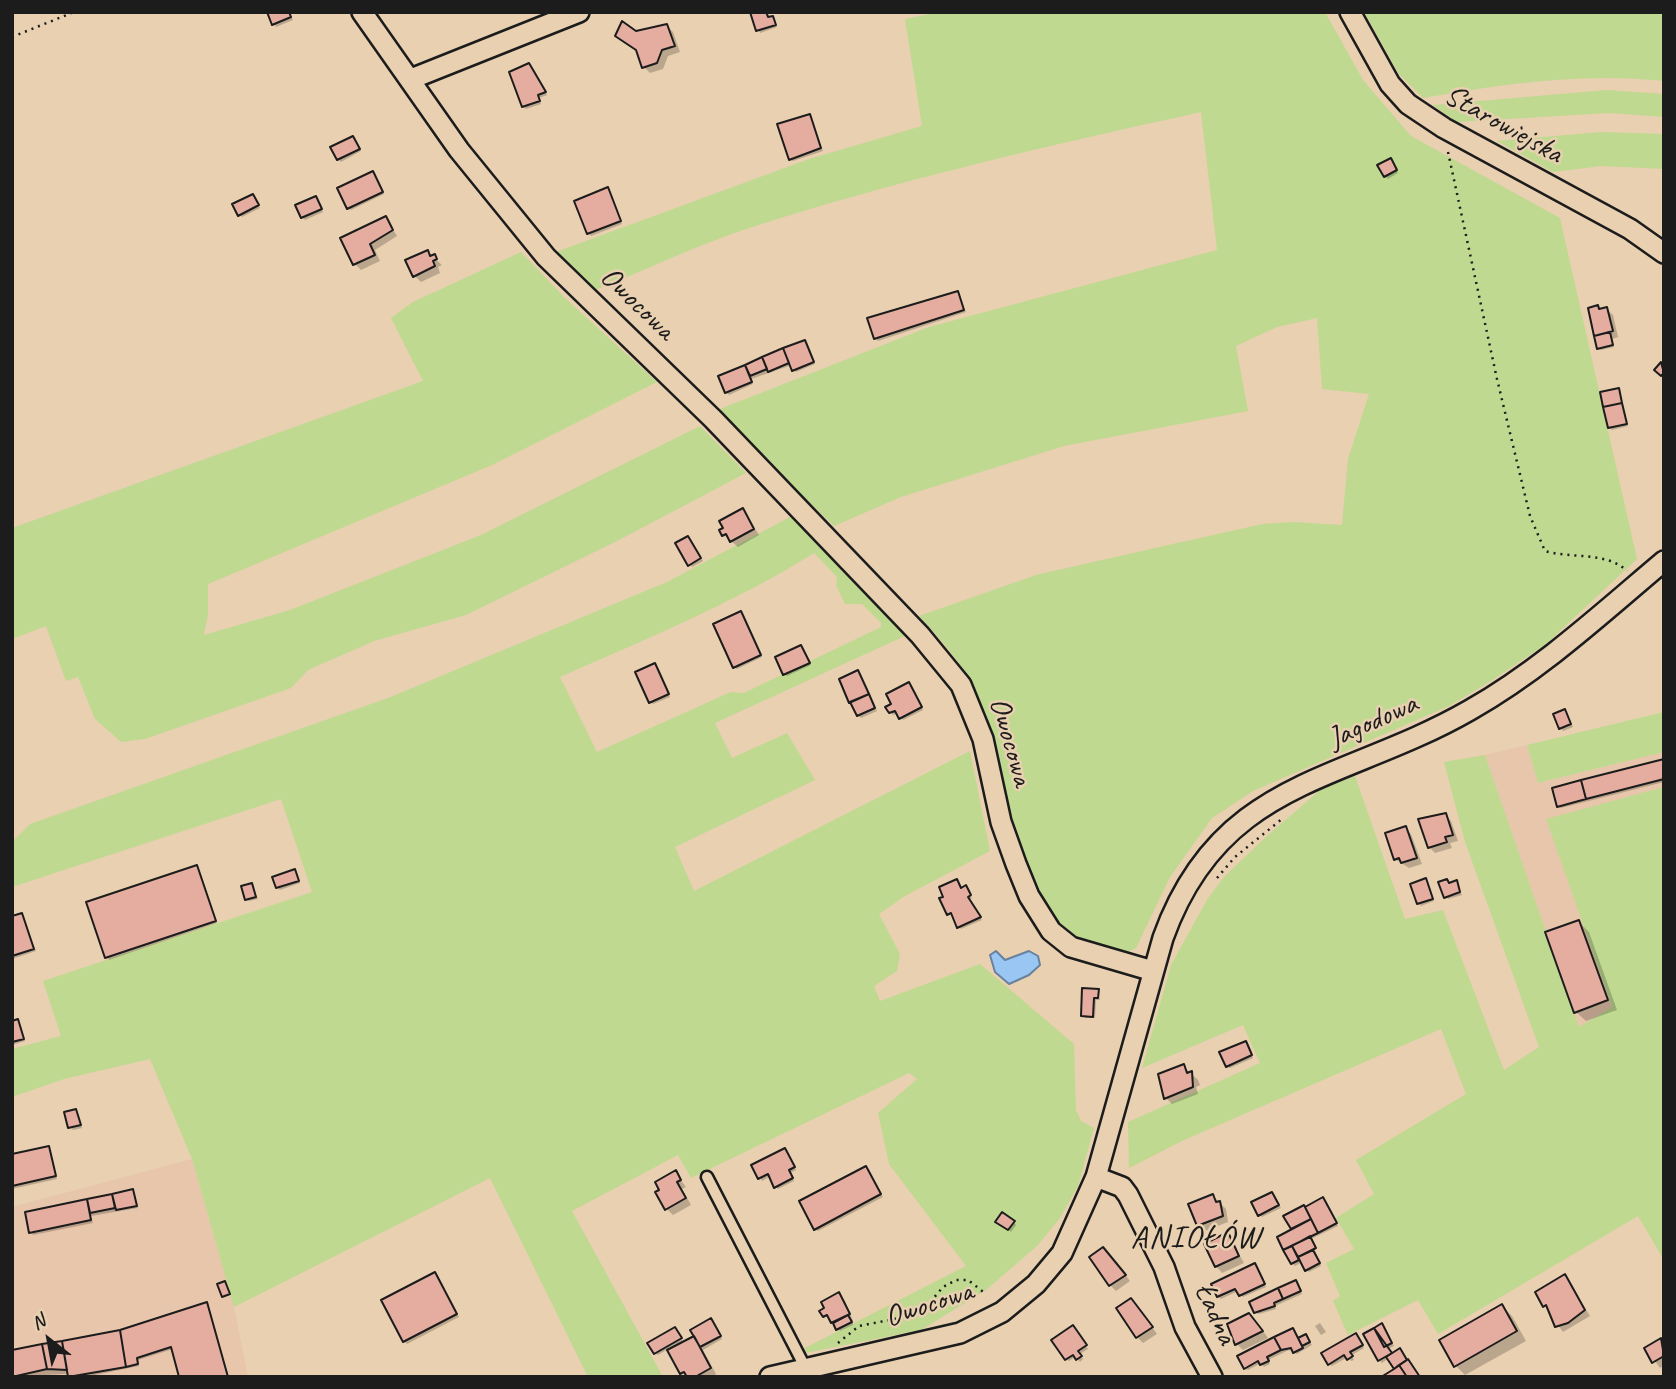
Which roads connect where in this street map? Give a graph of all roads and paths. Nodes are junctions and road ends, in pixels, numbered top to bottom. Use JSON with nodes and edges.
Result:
{"nodes":[{"id":1,"x":74,"y":12,"type":"edge"},
{"id":2,"x":362,"y":12,"type":"edge"},
{"id":3,"x":579,"y":12,"type":"edge"},
{"id":4,"x":1350,"y":12,"type":"edge"},
{"id":5,"x":12,"y":37,"type":"edge"},
{"id":6,"x":411,"y":79,"type":"junction"},
{"id":7,"x":1444,"y":128,"type":"junction"},
{"id":8,"x":1664,"y":253,"type":"edge"},
{"id":9,"x":1664,"y":561,"type":"edge"},
{"id":10,"x":1639,"y":582,"type":"junction"},
{"id":11,"x":1282,"y":819,"type":"dead end"},
{"id":12,"x":1213,"y":882,"type":"dead end"},
{"id":13,"x":1153,"y":971,"type":"junction"},
{"id":14,"x":707,"y":1177,"type":"dead end"},
{"id":15,"x":1096,"y":1177,"type":"junction"},
{"id":16,"x":986,"y":1294,"type":"dead end"},
{"id":17,"x":923,"y":1312,"type":"junction"},
{"id":18,"x":927,"y":1317,"type":"dead end"},
{"id":19,"x":831,"y":1352,"type":"dead end"},
{"id":20,"x":805,"y":1367,"type":"junction"},
{"id":21,"x":771,"y":1377,"type":"edge"},
{"id":22,"x":1212,"y":1377,"type":"edge"}],
"edges":[{"from":1,"to":5,"type":"path"},
{"from":2,"to":6,"type":"street","name":"Owocowa"},
{"from":3,"to":6,"type":"street"},
{"from":4,"to":7,"type":"street","name":"Starowiejska"},
{"from":6,"to":13,"type":"street","name":"Owocowa"},
{"from":7,"to":8,"type":"street","name":"Starowiejska"},
{"from":7,"to":10,"type":"path"},
{"from":9,"to":10,"type":"street","name":"Jagodowa"},
{"from":10,"to":13,"type":"street","name":"Jagodowa"},
{"from":11,"to":12,"type":"path"},
{"from":13,"to":15,"type":"street","name":"Owocowa"},
{"from":14,"to":20,"type":"lane"},
{"from":15,"to":20,"type":"street","name":"Owocowa"},
{"from":15,"to":22,"type":"street","name":"Ładna"},
{"from":16,"to":17,"type":"path"},
{"from":17,"to":18,"type":"path"},
{"from":17,"to":19,"type":"path"},
{"from":20,"to":21,"type":"street","name":"Owocowa"}]}
